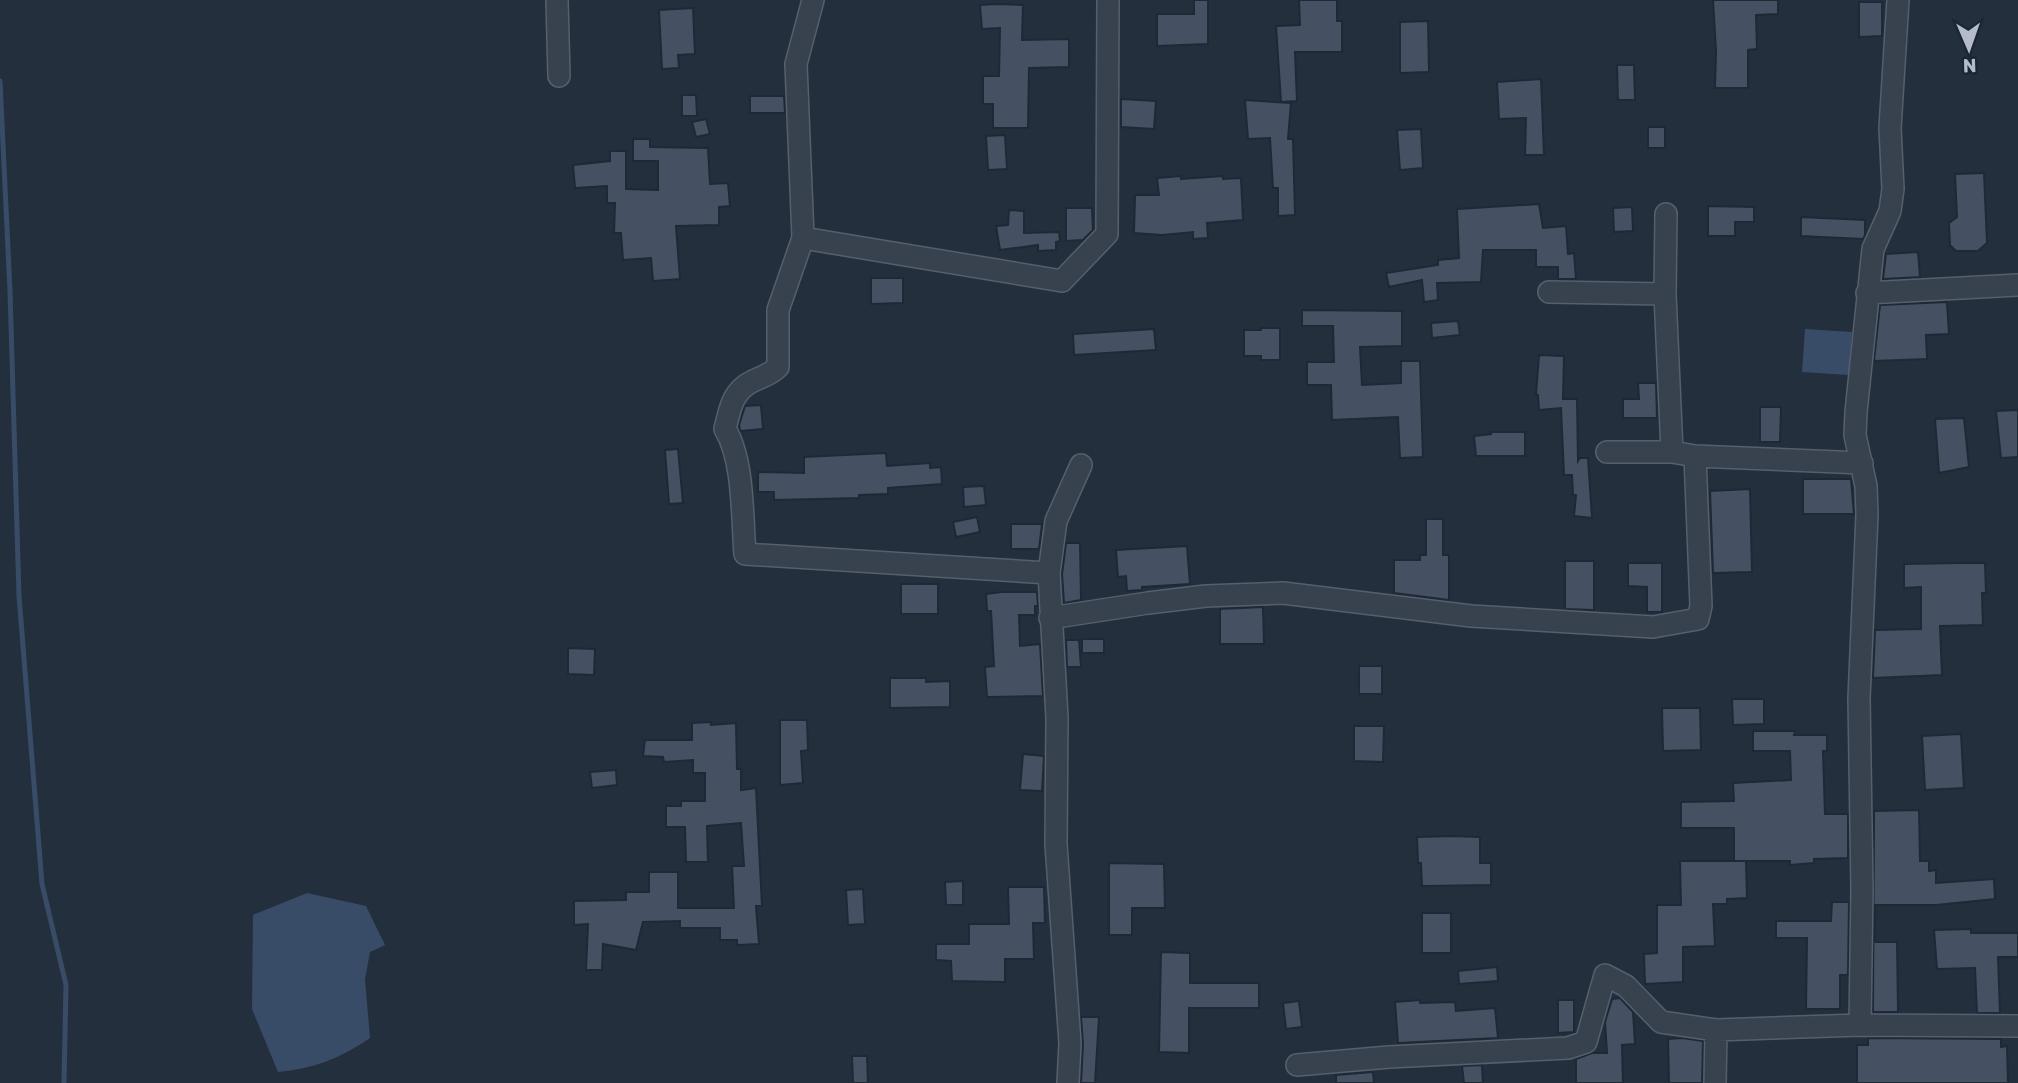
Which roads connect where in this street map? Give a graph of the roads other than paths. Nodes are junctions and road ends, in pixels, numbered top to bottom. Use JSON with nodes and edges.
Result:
{"nodes":[{"id":1,"x":557,"y":0,"type":"edge"},
{"id":2,"x":813,"y":0,"type":"edge"},
{"id":3,"x":1108,"y":0,"type":"edge"},
{"id":4,"x":1898,"y":0,"type":"edge"},
{"id":5,"x":559,"y":76,"type":"dead end"},
{"id":6,"x":1666,"y":214,"type":"dead end"},
{"id":7,"x":803,"y":238,"type":"junction"},
{"id":8,"x":2018,"y":285,"type":"edge"},
{"id":9,"x":1549,"y":292,"type":"dead end"},
{"id":10,"x":1867,"y":293,"type":"junction"},
{"id":11,"x":1665,"y":294,"type":"junction"},
{"id":12,"x":1607,"y":452,"type":"dead end"},
{"id":13,"x":1672,"y":452,"type":"junction"},
{"id":14,"x":1695,"y":456,"type":"junction"},
{"id":15,"x":1862,"y":463,"type":"junction"},
{"id":16,"x":1081,"y":465,"type":"dead end"},
{"id":17,"x":1049,"y":573,"type":"junction"},
{"id":18,"x":1050,"y":618,"type":"junction"},
{"id":19,"x":1860,"y":1025,"type":"junction"},
{"id":20,"x":2018,"y":1027,"type":"edge"},
{"id":21,"x":1716,"y":1030,"type":"junction"},
{"id":22,"x":1297,"y":1065,"type":"dead end"},
{"id":23,"x":1068,"y":1083,"type":"edge"},
{"id":24,"x":1715,"y":1083,"type":"edge"}],
"edges":[{"from":1,"to":5,"type":"street"},
{"from":2,"to":7,"type":"street"},
{"from":3,"to":7,"type":"street"},
{"from":4,"to":10,"type":"street"},
{"from":6,"to":11,"type":"street"},
{"from":7,"to":17,"type":"street"},
{"from":8,"to":10,"type":"street"},
{"from":9,"to":11,"type":"street"},
{"from":10,"to":15,"type":"street"},
{"from":11,"to":13,"type":"street"},
{"from":12,"to":13,"type":"street"},
{"from":13,"to":14,"type":"street"},
{"from":14,"to":15,"type":"street"},
{"from":14,"to":18,"type":"street"},
{"from":15,"to":19,"type":"street"},
{"from":16,"to":17,"type":"street"},
{"from":17,"to":18,"type":"street"},
{"from":18,"to":23,"type":"street"},
{"from":19,"to":20,"type":"street"},
{"from":19,"to":21,"type":"street"},
{"from":21,"to":22,"type":"street"},
{"from":21,"to":24,"type":"street"}]}
